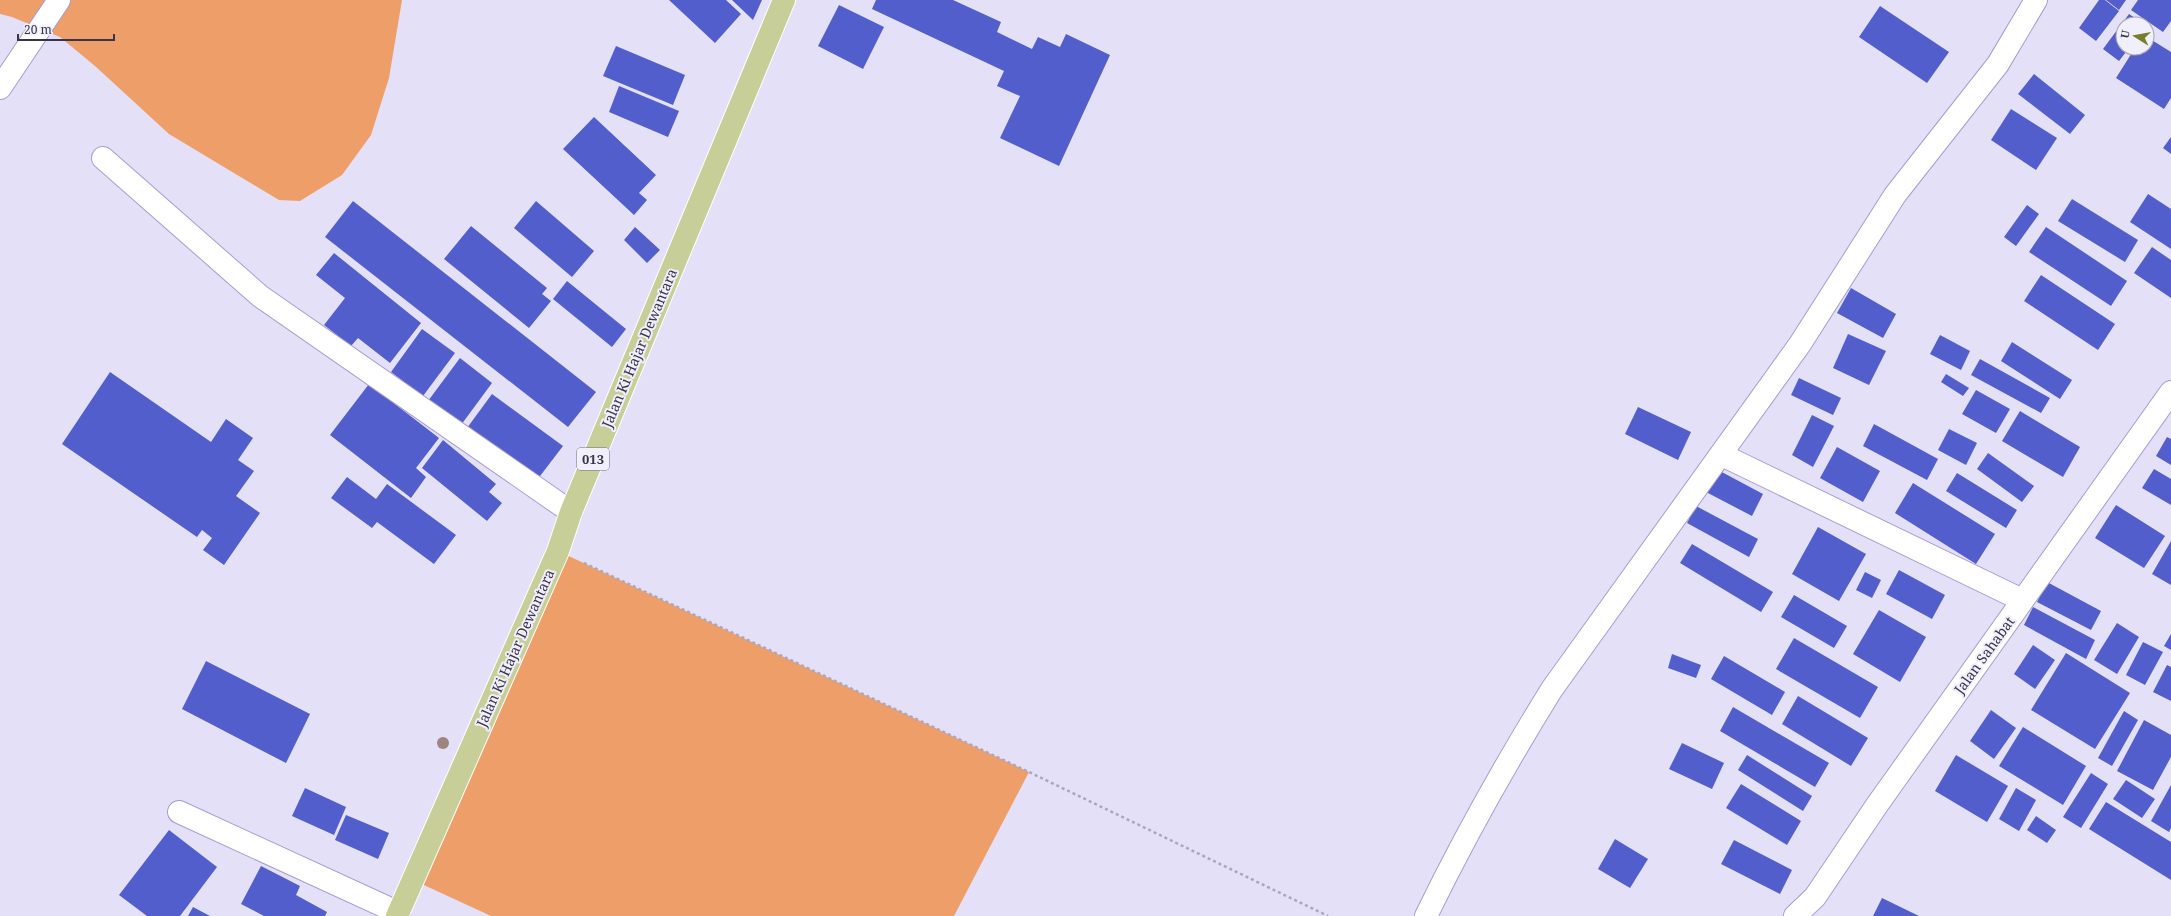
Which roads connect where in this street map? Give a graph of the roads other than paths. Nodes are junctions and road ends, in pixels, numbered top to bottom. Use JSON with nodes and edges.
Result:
{"nodes":[{"id":1,"x":59,"y":0,"type":"edge"},
{"id":2,"x":784,"y":0,"type":"edge"},
{"id":3,"x":2036,"y":0,"type":"edge"},
{"id":4,"x":0,"y":88,"type":"edge"},
{"id":5,"x":103,"y":158,"type":"dead end"},
{"id":6,"x":2171,"y":392,"type":"edge"},
{"id":7,"x":1722,"y":455,"type":"junction"},
{"id":8,"x":571,"y":512,"type":"junction"},
{"id":9,"x":2022,"y":600,"type":"junction"},
{"id":10,"x":179,"y":812,"type":"dead end"},
{"id":11,"x":398,"y":914,"type":"edge"},
{"id":12,"x":1426,"y":916,"type":"edge"},
{"id":13,"x":1795,"y":916,"type":"edge"}],
"edges":[{"from":1,"to":4,"type":"street"},
{"from":2,"to":8,"type":"main road","name":"Jalan Ki Hajar Dewantara","number":"013"},
{"from":3,"to":7,"type":"street"},
{"from":5,"to":8,"type":"street"},
{"from":6,"to":9,"type":"street","name":"Jalan Sahabat"},
{"from":7,"to":9,"type":"street"},
{"from":7,"to":12,"type":"street"},
{"from":8,"to":11,"type":"main road","name":"Jalan Ki Hajar Dewantara","number":"013"},
{"from":9,"to":13,"type":"street","name":"Jalan Sahabat"},
{"from":10,"to":11,"type":"street"}]}
